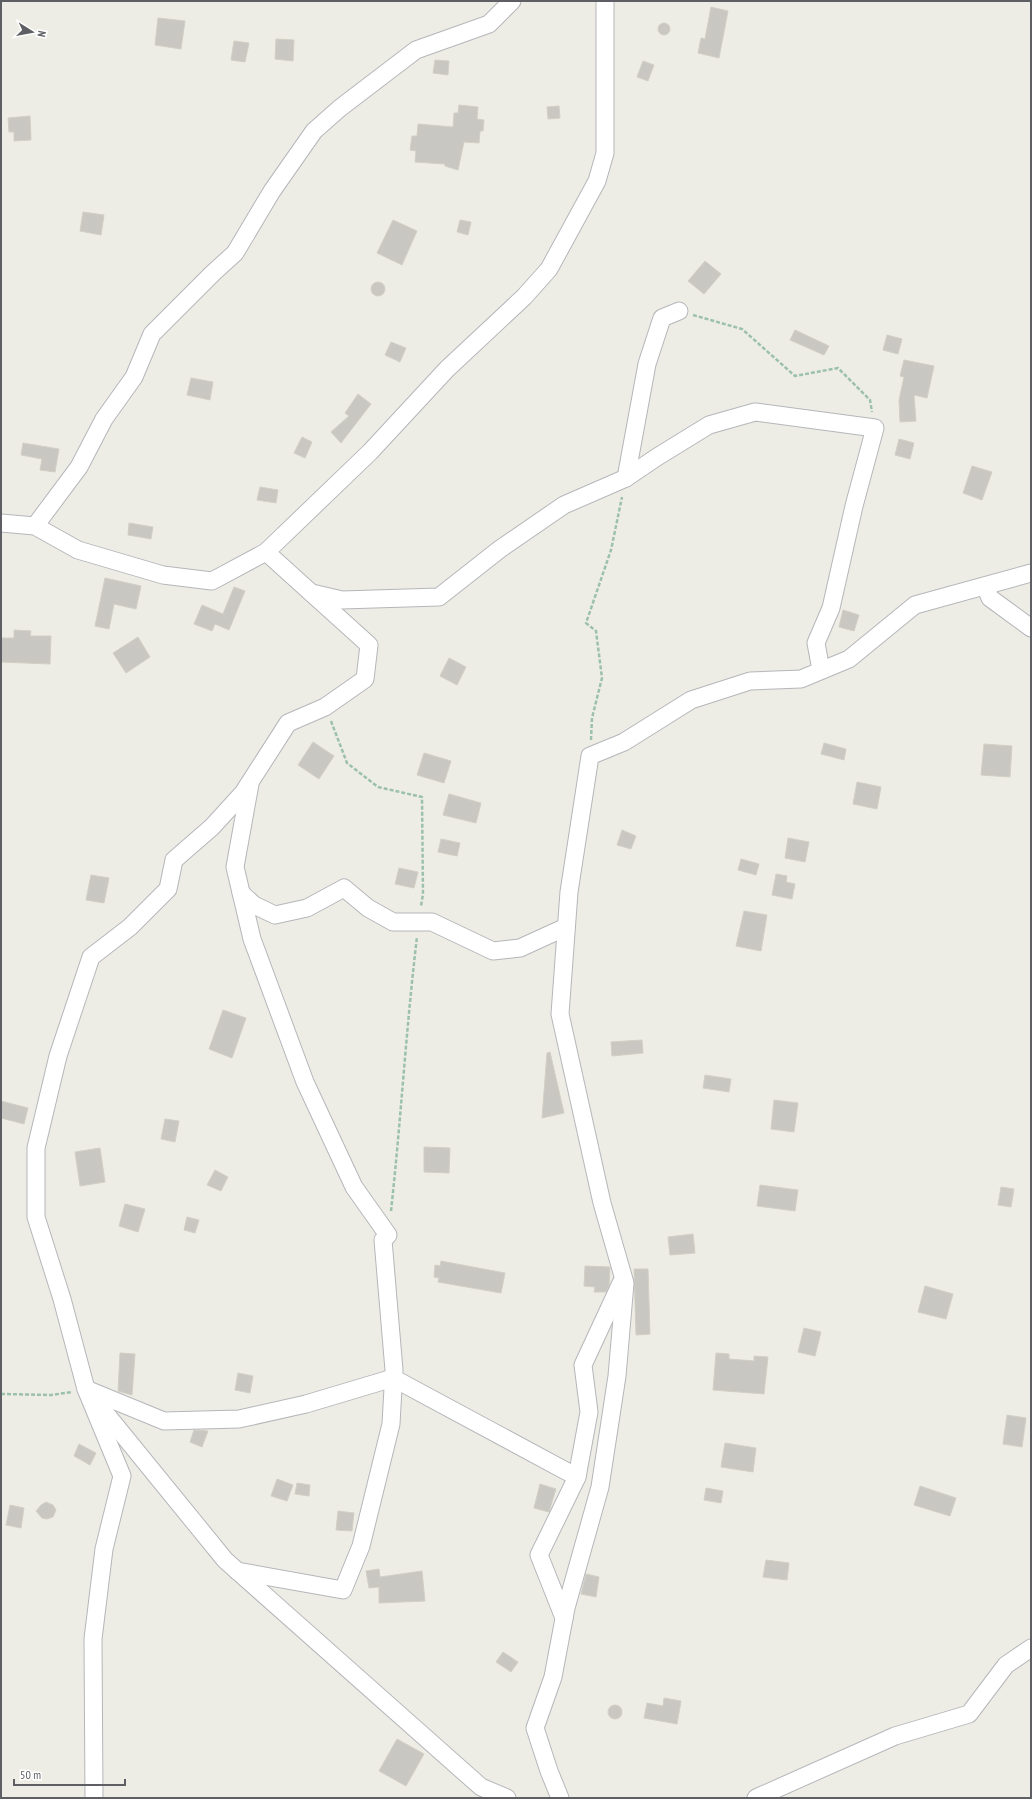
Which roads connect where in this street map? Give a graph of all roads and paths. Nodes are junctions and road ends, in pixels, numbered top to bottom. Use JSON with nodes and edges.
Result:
{"nodes":[{"id":1,"x":512,"y":1,"type":"edge"},
{"id":2,"x":605,"y":1,"type":"edge"},
{"id":3,"x":679,"y":312,"type":"joint"},
{"id":4,"x":875,"y":428,"type":"junction"},
{"id":5,"x":626,"y":478,"type":"junction"},
{"id":6,"x":1,"y":523,"type":"edge"},
{"id":7,"x":35,"y":526,"type":"junction"},
{"id":8,"x":266,"y":552,"type":"junction"},
{"id":9,"x":1031,"y":573,"type":"edge"},
{"id":10,"x":985,"y":586,"type":"junction"},
{"id":11,"x":311,"y":593,"type":"junction"},
{"id":12,"x":1031,"y":628,"type":"edge"},
{"id":13,"x":821,"y":670,"type":"junction"},
{"id":14,"x":325,"y":707,"type":"junction"},
{"id":15,"x":590,"y":756,"type":"junction"},
{"id":16,"x":250,"y":782,"type":"junction"},
{"id":17,"x":241,"y":893,"type":"junction"},
{"id":18,"x":419,"y":922,"type":"junction"},
{"id":19,"x":566,"y":928,"type":"junction"},
{"id":20,"x":388,"y":1235,"type":"junction"},
{"id":21,"x":623,"y":1278,"type":"junction"},
{"id":22,"x":394,"y":1378,"type":"junction"},
{"id":23,"x":86,"y":1389,"type":"junction"},
{"id":24,"x":1,"y":1394,"type":"edge"},
{"id":25,"x":577,"y":1477,"type":"junction"},
{"id":26,"x":237,"y":1571,"type":"junction"},
{"id":27,"x":564,"y":1618,"type":"junction"},
{"id":28,"x":1031,"y":1648,"type":"edge"},
{"id":29,"x":94,"y":1798,"type":"edge"},
{"id":30,"x":507,"y":1798,"type":"edge"},
{"id":31,"x":560,"y":1798,"type":"edge"},
{"id":32,"x":756,"y":1798,"type":"edge"}],
"edges":[{"from":1,"to":7,"type":"street"},
{"from":2,"to":8,"type":"street"},
{"from":3,"to":4,"type":"path"},
{"from":3,"to":5,"type":"street"},
{"from":4,"to":5,"type":"street"},
{"from":4,"to":13,"type":"street"},
{"from":5,"to":11,"type":"street"},
{"from":5,"to":15,"type":"path"},
{"from":6,"to":7,"type":"street"},
{"from":7,"to":8,"type":"street"},
{"from":8,"to":11,"type":"street"},
{"from":9,"to":10,"type":"street"},
{"from":10,"to":12,"type":"street"},
{"from":10,"to":13,"type":"street"},
{"from":11,"to":14,"type":"street"},
{"from":13,"to":15,"type":"street"},
{"from":14,"to":16,"type":"street"},
{"from":14,"to":18,"type":"path"},
{"from":15,"to":19,"type":"street"},
{"from":16,"to":17,"type":"street"},
{"from":16,"to":23,"type":"street"},
{"from":17,"to":18,"type":"street"},
{"from":17,"to":20,"type":"street"},
{"from":18,"to":19,"type":"street"},
{"from":18,"to":20,"type":"path"},
{"from":19,"to":21,"type":"street"},
{"from":20,"to":22,"type":"street"},
{"from":21,"to":25,"type":"street"},
{"from":21,"to":27,"type":"street"},
{"from":22,"to":23,"type":"street"},
{"from":22,"to":25,"type":"street"},
{"from":22,"to":26,"type":"street"},
{"from":23,"to":24,"type":"path"},
{"from":23,"to":26,"type":"street"},
{"from":23,"to":29,"type":"street"},
{"from":25,"to":27,"type":"street"},
{"from":26,"to":30,"type":"street"},
{"from":27,"to":31,"type":"street"},
{"from":28,"to":32,"type":"street"}]}
